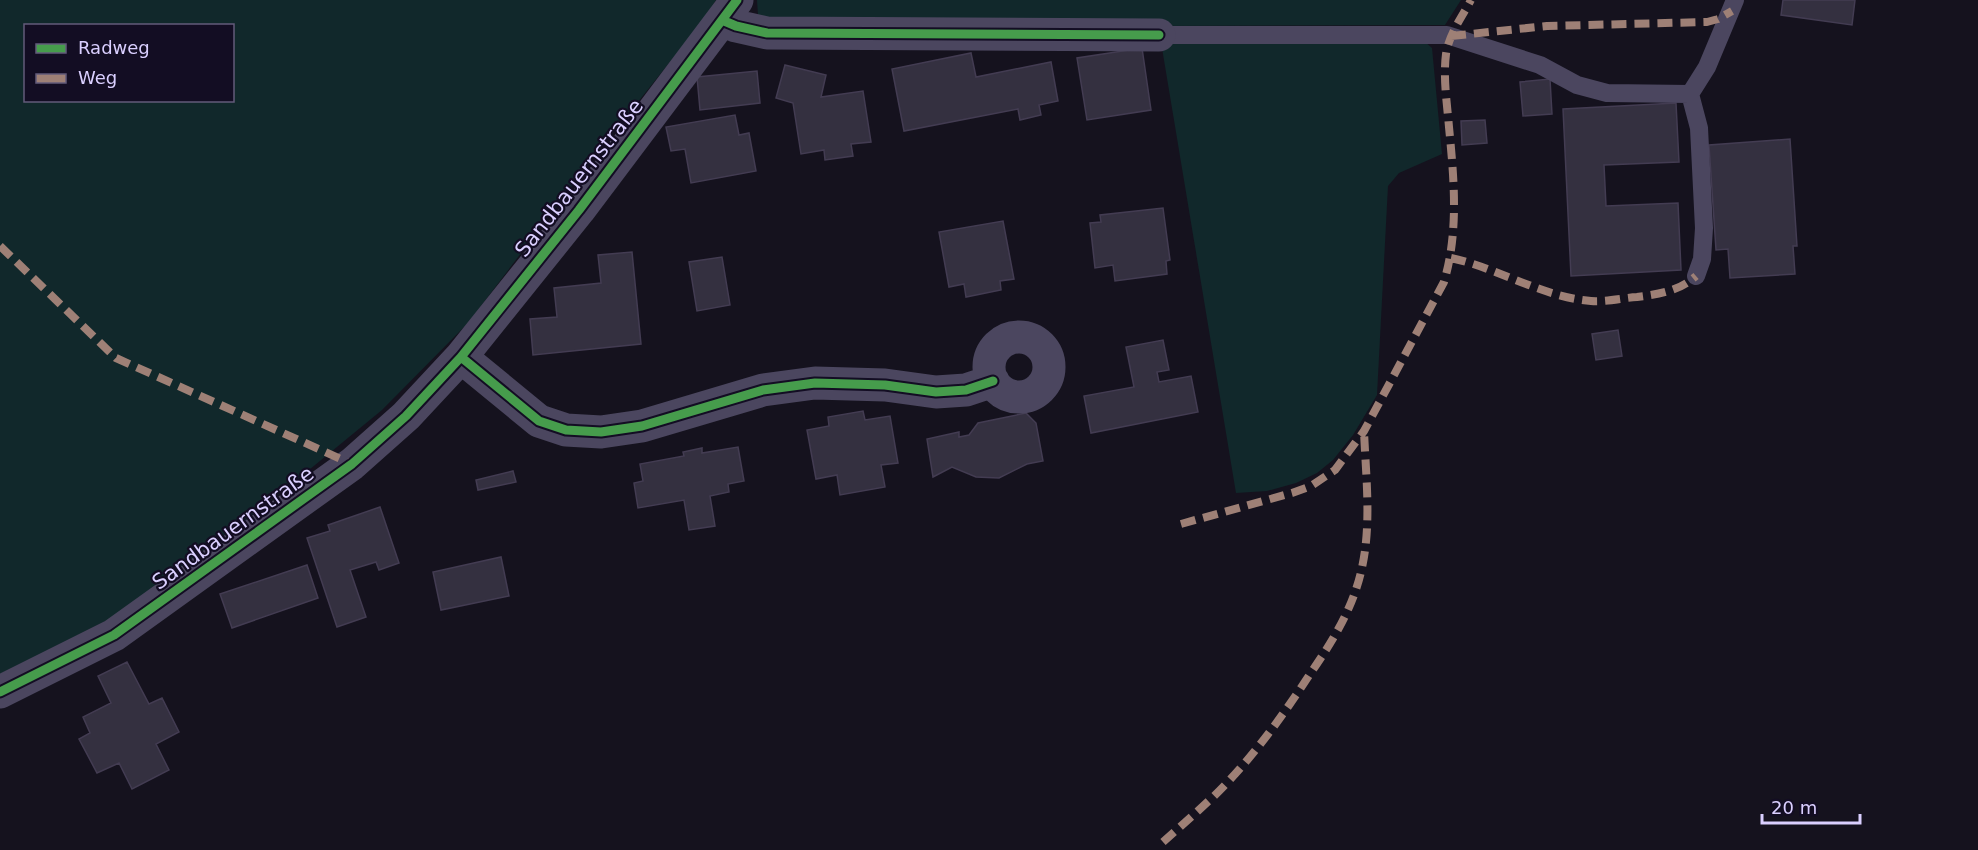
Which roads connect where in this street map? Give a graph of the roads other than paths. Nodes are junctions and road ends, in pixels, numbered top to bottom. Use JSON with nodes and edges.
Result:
{"nodes":[{"id":1,"x":1735,"y":0,"type":"edge"},
{"id":2,"x":730,"y":10,"type":"edge"},
{"id":3,"x":1159,"y":35,"type":"joint"},
{"id":4,"x":1690,"y":94,"type":"junction"},
{"id":5,"x":1696,"y":276,"type":"dead end"},
{"id":6,"x":461,"y":357,"type":"junction"},
{"id":7,"x":993,"y":381,"type":"dead end"},
{"id":8,"x":0,"y":692,"type":"edge"}],
"edges":[{"from":1,"to":4,"type":"lane"},
{"from":2,"to":3,"type":"street","name":"Sandbauernstraße"},
{"from":2,"to":6,"type":"street","name":"Sandbauernstraße"},
{"from":3,"to":4,"type":"lane"},
{"from":4,"to":5,"type":"lane"},
{"from":6,"to":7,"type":"street"},
{"from":6,"to":8,"type":"street","name":"Sandbauernstraße"}]}
